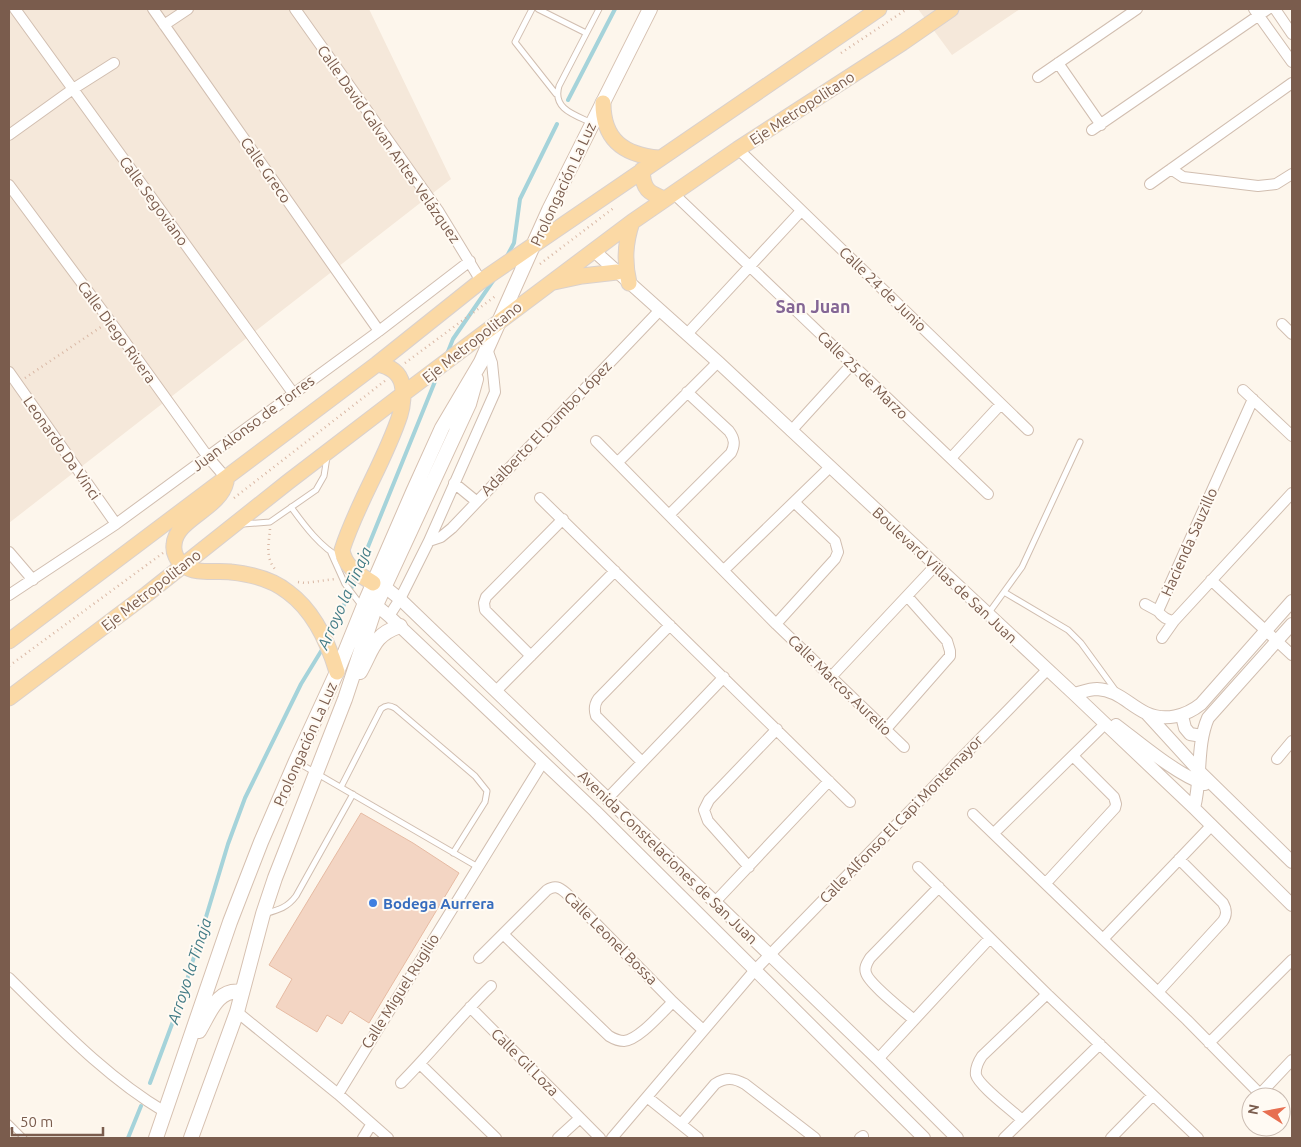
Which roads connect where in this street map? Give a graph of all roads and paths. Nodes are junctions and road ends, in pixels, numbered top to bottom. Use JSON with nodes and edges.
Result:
{"nodes":[{"id":1,"x":14,"y":9,"type":"edge"},
{"id":2,"x":153,"y":9,"type":"edge"},
{"id":3,"x":188,"y":9,"type":"edge"},
{"id":4,"x":295,"y":9,"type":"edge"},
{"id":5,"x":532,"y":9,"type":"edge"},
{"id":6,"x":538,"y":9,"type":"edge"},
{"id":7,"x":599,"y":9,"type":"edge"},
{"id":8,"x":650,"y":9,"type":"edge"},
{"id":9,"x":879,"y":9,"type":"edge"},
{"id":10,"x":907,"y":9,"type":"edge"},
{"id":11,"x":951,"y":9,"type":"edge"},
{"id":12,"x":1137,"y":9,"type":"edge"},
{"id":13,"x":1268,"y":9,"type":"edge"},
{"id":14,"x":1274,"y":9,"type":"edge"},
{"id":15,"x":1256,"y":12,"type":"edge"},
{"id":16,"x":164,"y":25,"type":"junction"},
{"id":17,"x":586,"y":33,"type":"junction"},
{"id":18,"x":1292,"y":34,"type":"edge"},
{"id":19,"x":835,"y":57,"type":"dead end"},
{"id":20,"x":1058,"y":62,"type":"junction"},
{"id":21,"x":1292,"y":62,"type":"edge"},
{"id":22,"x":114,"y":63,"type":"dead end"},
{"id":23,"x":1038,"y":77,"type":"dead end"},
{"id":24,"x":1292,"y":83,"type":"edge"},
{"id":25,"x":73,"y":89,"type":"junction"},
{"id":26,"x":556,"y":94,"type":"junction"},
{"id":27,"x":602,"y":103,"type":"junction"},
{"id":28,"x":592,"y":123,"type":"junction"},
{"id":29,"x":9,"y":134,"type":"edge"},
{"id":30,"x":738,"y":149,"type":"junction"},
{"id":31,"x":659,"y":158,"type":"junction"},
{"id":32,"x":1171,"y":169,"type":"junction"},
{"id":33,"x":642,"y":170,"type":"junction"},
{"id":34,"x":1292,"y":174,"type":"edge"},
{"id":35,"x":1150,"y":184,"type":"dead end"},
{"id":36,"x":9,"y":185,"type":"edge"},
{"id":37,"x":669,"y":196,"type":"junction"},
{"id":38,"x":621,"y":203,"type":"dead end"},
{"id":39,"x":801,"y":211,"type":"junction"},
{"id":40,"x":632,"y":222,"type":"junction"},
{"id":41,"x":535,"y":243,"type":"junction"},
{"id":42,"x":593,"y":250,"type":"junction"},
{"id":43,"x":470,"y":261,"type":"junction"},
{"id":44,"x":749,"y":266,"type":"junction"},
{"id":45,"x":617,"y":272,"type":"junction"},
{"id":46,"x":518,"y":280,"type":"junction"},
{"id":47,"x":481,"y":281,"type":"junction"},
{"id":48,"x":629,"y":283,"type":"junction"},
{"id":49,"x":548,"y":284,"type":"junction"},
{"id":50,"x":498,"y":294,"type":"dead end"},
{"id":51,"x":660,"y":310,"type":"junction"},
{"id":52,"x":110,"y":321,"type":"junction"},
{"id":53,"x":499,"y":321,"type":"junction"},
{"id":54,"x":1282,"y":324,"type":"dead end"},
{"id":55,"x":378,"y":331,"type":"junction"},
{"id":56,"x":449,"y":331,"type":"dead end"},
{"id":57,"x":687,"y":334,"type":"junction"},
{"id":58,"x":1292,"y":334,"type":"edge"},
{"id":59,"x":484,"y":355,"type":"junction"},
{"id":60,"x":718,"y":362,"type":"junction"},
{"id":61,"x":377,"y":364,"type":"junction"},
{"id":62,"x":852,"y":364,"type":"junction"},
{"id":63,"x":9,"y":372,"type":"edge"},
{"id":64,"x":17,"y":383,"type":"junction"},
{"id":65,"x":1244,"y":390,"type":"dead end"},
{"id":66,"x":687,"y":392,"type":"junction"},
{"id":67,"x":293,"y":393,"type":"junction"},
{"id":68,"x":403,"y":394,"type":"junction"},
{"id":69,"x":1253,"y":399,"type":"junction"},
{"id":70,"x":1000,"y":404,"type":"junction"},
{"id":71,"x":1028,"y":430,"type":"dead end"},
{"id":72,"x":791,"y":431,"type":"junction"},
{"id":73,"x":1292,"y":436,"type":"edge"},
{"id":74,"x":596,"y":441,"type":"dead end"},
{"id":75,"x":1080,"y":442,"type":"dead end"},
{"id":76,"x":328,"y":451,"type":"junction"},
{"id":77,"x":208,"y":457,"type":"junction"},
{"id":78,"x":950,"y":458,"type":"junction"},
{"id":79,"x":618,"y":462,"type":"junction"},
{"id":80,"x":830,"y":467,"type":"junction"},
{"id":81,"x":226,"y":478,"type":"junction"},
{"id":82,"x":454,"y":484,"type":"junction"},
{"id":83,"x":1292,"y":493,"type":"edge"},
{"id":84,"x":988,"y":494,"type":"dead end"},
{"id":85,"x":540,"y":498,"type":"dead end"},
{"id":86,"x":476,"y":501,"type":"junction"},
{"id":87,"x":794,"y":502,"type":"junction"},
{"id":88,"x":291,"y":507,"type":"junction"},
{"id":89,"x":669,"y":515,"type":"junction"},
{"id":90,"x":563,"y":519,"type":"junction"},
{"id":91,"x":270,"y":522,"type":"junction"},
{"id":92,"x":116,"y":524,"type":"junction"},
{"id":93,"x":235,"y":525,"type":"junction"},
{"id":94,"x":430,"y":541,"type":"junction"},
{"id":95,"x":9,"y":552,"type":"edge"},
{"id":96,"x":342,"y":564,"type":"junction"},
{"id":97,"x":183,"y":566,"type":"junction"},
{"id":98,"x":935,"y":566,"type":"junction"},
{"id":99,"x":724,"y":570,"type":"junction"},
{"id":100,"x":615,"y":571,"type":"junction"},
{"id":101,"x":278,"y":572,"type":"dead end"},
{"id":102,"x":33,"y":580,"type":"junction"},
{"id":103,"x":1211,"y":580,"type":"junction"},
{"id":104,"x":296,"y":582,"type":"dead end"},
{"id":105,"x":375,"y":583,"type":"junction"},
{"id":106,"x":1004,"y":592,"type":"junction"},
{"id":107,"x":9,"y":595,"type":"edge"},
{"id":108,"x":907,"y":596,"type":"junction"},
{"id":109,"x":400,"y":599,"type":"junction"},
{"id":110,"x":1292,"y":601,"type":"edge"},
{"id":111,"x":366,"y":603,"type":"junction"},
{"id":112,"x":1145,"y":604,"type":"dead end"},
{"id":113,"x":1158,"y":611,"type":"junction"},
{"id":114,"x":988,"y":615,"type":"junction"},
{"id":115,"x":389,"y":616,"type":"junction"},
{"id":116,"x":1174,"y":621,"type":"junction"},
{"id":117,"x":670,"y":624,"type":"junction"},
{"id":118,"x":776,"y":624,"type":"junction"},
{"id":119,"x":1292,"y":624,"type":"edge"},
{"id":120,"x":400,"y":626,"type":"junction"},
{"id":121,"x":1266,"y":630,"type":"junction"},
{"id":122,"x":1162,"y":638,"type":"dead end"},
{"id":123,"x":9,"y":641,"type":"edge"},
{"id":124,"x":1277,"y":641,"type":"junction"},
{"id":125,"x":1292,"y":655,"type":"edge"},
{"id":126,"x":531,"y":656,"type":"junction"},
{"id":127,"x":1047,"y":670,"type":"junction"},
{"id":128,"x":337,"y":672,"type":"junction"},
{"id":129,"x":724,"y":677,"type":"junction"},
{"id":130,"x":831,"y":677,"type":"junction"},
{"id":131,"x":496,"y":691,"type":"junction"},
{"id":132,"x":1074,"y":694,"type":"junction"},
{"id":133,"x":1119,"y":695,"type":"junction"},
{"id":134,"x":9,"y":698,"type":"edge"},
{"id":135,"x":345,"y":699,"type":"junction"},
{"id":136,"x":1147,"y":714,"type":"junction"},
{"id":137,"x":1182,"y":716,"type":"junction"},
{"id":138,"x":1105,"y":724,"type":"junction"},
{"id":139,"x":777,"y":729,"type":"junction"},
{"id":140,"x":886,"y":729,"type":"junction"},
{"id":141,"x":1202,"y":736,"type":"junction"},
{"id":142,"x":1292,"y":741,"type":"edge"},
{"id":143,"x":904,"y":747,"type":"dead end"},
{"id":144,"x":1289,"y":753,"type":"edge"},
{"id":145,"x":1073,"y":756,"type":"junction"},
{"id":146,"x":1277,"y":759,"type":"dead end"},
{"id":147,"x":296,"y":761,"type":"junction"},
{"id":148,"x":543,"y":762,"type":"junction"},
{"id":149,"x":642,"y":762,"type":"junction"},
{"id":150,"x":317,"y":774,"type":"junction"},
{"id":151,"x":1199,"y":777,"type":"junction"},
{"id":152,"x":829,"y":781,"type":"junction"},
{"id":153,"x":340,"y":787,"type":"junction"},
{"id":154,"x":353,"y":794,"type":"junction"},
{"id":155,"x":608,"y":798,"type":"junction"},
{"id":156,"x":850,"y":802,"type":"dead end"},
{"id":157,"x":1194,"y":808,"type":"junction"},
{"id":158,"x":973,"y":814,"type":"dead end"},
{"id":159,"x":1212,"y":825,"type":"junction"},
{"id":160,"x":994,"y":833,"type":"junction"},
{"id":161,"x":454,"y":853,"type":"junction"},
{"id":162,"x":1179,"y":859,"type":"junction"},
{"id":163,"x":1292,"y":862,"type":"edge"},
{"id":164,"x":918,"y":866,"type":"dead end"},
{"id":165,"x":478,"y":867,"type":"junction"},
{"id":166,"x":749,"y":867,"type":"junction"},
{"id":167,"x":1046,"y":883,"type":"junction"},
{"id":168,"x":939,"y":887,"type":"junction"},
{"id":169,"x":714,"y":903,"type":"junction"},
{"id":170,"x":1292,"y":905,"type":"edge"},
{"id":171,"x":263,"y":914,"type":"junction"},
{"id":172,"x":504,"y":935,"type":"junction"},
{"id":173,"x":990,"y":938,"type":"junction"},
{"id":174,"x":1104,"y":939,"type":"junction"},
{"id":175,"x":769,"y":955,"type":"junction"},
{"id":176,"x":479,"y":958,"type":"dead end"},
{"id":177,"x":1291,"y":965,"type":"edge"},
{"id":178,"x":755,"y":970,"type":"junction"},
{"id":179,"x":9,"y":978,"type":"edge"},
{"id":180,"x":491,"y":986,"type":"dead end"},
{"id":181,"x":242,"y":992,"type":"junction"},
{"id":182,"x":1158,"y":992,"type":"junction"},
{"id":183,"x":1047,"y":994,"type":"junction"},
{"id":184,"x":673,"y":1002,"type":"junction"},
{"id":185,"x":470,"y":1007,"type":"junction"},
{"id":186,"x":237,"y":1012,"type":"junction"},
{"id":187,"x":914,"y":1020,"type":"junction"},
{"id":188,"x":704,"y":1030,"type":"junction"},
{"id":189,"x":1209,"y":1043,"type":"junction"},
{"id":190,"x":1100,"y":1044,"type":"junction"},
{"id":191,"x":185,"y":1054,"type":"junction"},
{"id":192,"x":878,"y":1059,"type":"junction"},
{"id":193,"x":1292,"y":1060,"type":"edge"},
{"id":194,"x":420,"y":1064,"type":"junction"},
{"id":195,"x":401,"y":1083,"type":"dead end"},
{"id":196,"x":338,"y":1094,"type":"junction"},
{"id":197,"x":1152,"y":1096,"type":"junction"},
{"id":198,"x":647,"y":1097,"type":"junction"},
{"id":199,"x":165,"y":1112,"type":"junction"},
{"id":200,"x":580,"y":1118,"type":"junction"},
{"id":201,"x":1022,"y":1120,"type":"junction"},
{"id":202,"x":9,"y":1123,"type":"edge"},
{"id":203,"x":680,"y":1124,"type":"junction"},
{"id":204,"x":371,"y":1125,"type":"junction"},
{"id":205,"x":919,"y":1136,"type":"edge"},
{"id":206,"x":24,"y":1138,"type":"edge"},
{"id":207,"x":156,"y":1138,"type":"edge"},
{"id":208,"x":192,"y":1138,"type":"edge"},
{"id":209,"x":363,"y":1138,"type":"edge"},
{"id":210,"x":388,"y":1138,"type":"edge"},
{"id":211,"x":496,"y":1138,"type":"edge"},
{"id":212,"x":558,"y":1138,"type":"edge"},
{"id":213,"x":600,"y":1138,"type":"edge"},
{"id":214,"x":612,"y":1138,"type":"edge"},
{"id":215,"x":698,"y":1138,"type":"edge"},
{"id":216,"x":815,"y":1138,"type":"edge"},
{"id":217,"x":957,"y":1138,"type":"edge"},
{"id":218,"x":1004,"y":1138,"type":"edge"},
{"id":219,"x":1112,"y":1138,"type":"edge"},
{"id":220,"x":1198,"y":1138,"type":"edge"}],
"edges":[{"from":1,"to":25,"type":"street","name":"Calle Segoviano"},
{"from":2,"to":16,"type":"street","name":"Calle Greco"},
{"from":3,"to":16,"type":"street"},
{"from":4,"to":43,"type":"street","name":"Calle David Galvan Antes Velázquez"},
{"from":5,"to":26,"type":"lane"},
{"from":6,"to":17,"type":"lane"},
{"from":7,"to":17,"type":"lane"},
{"from":8,"to":27,"type":"main road","name":"Prolongación La Luz"},
{"from":9,"to":31,"type":"main road"},
{"from":10,"to":19,"type":"path"},
{"from":11,"to":30,"type":"main road","name":"Eje Metropolitano"},
{"from":12,"to":20,"type":"street"},
{"from":13,"to":15,"type":"street"},
{"from":14,"to":18,"type":"street"},
{"from":15,"to":20,"type":"street"},
{"from":15,"to":21,"type":"street"},
{"from":16,"to":55,"type":"street","name":"Calle Greco"},
{"from":17,"to":26,"type":"lane"},
{"from":20,"to":23,"type":"street"},
{"from":22,"to":25,"type":"street"},
{"from":24,"to":32,"type":"street"},
{"from":25,"to":29,"type":"street"},
{"from":25,"to":67,"type":"street","name":"Calle Segoviano"},
{"from":26,"to":28,"type":"lane"},
{"from":27,"to":28,"type":"main road","name":"Prolongación La Luz"},
{"from":27,"to":31,"type":"main road"},
{"from":28,"to":41,"type":"main road","name":"Prolongación La Luz"},
{"from":30,"to":37,"type":"main road","name":"Eje Metropolitano"},
{"from":30,"to":39,"type":"street","name":"Calle 24 de Junio"},
{"from":31,"to":33,"type":"main road"},
{"from":32,"to":34,"type":"street"},
{"from":32,"to":35,"type":"street"},
{"from":33,"to":37,"type":"main road"},
{"from":33,"to":41,"type":"main road"},
{"from":36,"to":52,"type":"street","name":"Calle Diego Rivera"},
{"from":37,"to":40,"type":"main road","name":"Eje Metropolitano"},
{"from":37,"to":44,"type":"street","name":"Calle 25 de Marzo"},
{"from":38,"to":46,"type":"path"},
{"from":39,"to":44,"type":"street"},
{"from":39,"to":70,"type":"street","name":"Calle 24 de Junio"},
{"from":40,"to":42,"type":"main road","name":"Eje Metropolitano"},
{"from":40,"to":48,"type":"main road"},
{"from":41,"to":46,"type":"main road","name":"Prolongación La Luz"},
{"from":41,"to":47,"type":"main road"},
{"from":42,"to":45,"type":"street","name":"Boulevard Villas de San Juan"},
{"from":42,"to":49,"type":"main road","name":"Eje Metropolitano"},
{"from":43,"to":47,"type":"street","name":"Calle David Galvan Antes Velázquez"},
{"from":43,"to":55,"type":"street","name":"Juan Alonso de Torres"},
{"from":44,"to":57,"type":"street"},
{"from":44,"to":62,"type":"street","name":"Calle 25 de Marzo"},
{"from":45,"to":48,"type":"street","name":"Boulevard Villas de San Juan"},
{"from":45,"to":49,"type":"main road"},
{"from":46,"to":53,"type":"main road","name":"Prolongación La Luz"},
{"from":47,"to":61,"type":"main road"},
{"from":48,"to":51,"type":"street","name":"Boulevard Villas de San Juan"},
{"from":49,"to":53,"type":"main road","name":"Eje Metropolitano"},
{"from":50,"to":56,"type":"path"},
{"from":51,"to":57,"type":"street","name":"Boulevard Villas de San Juan"},
{"from":51,"to":86,"type":"street","name":"Adalberto El Dumbo López"},
{"from":52,"to":64,"type":"path"},
{"from":52,"to":77,"type":"street","name":"Calle Diego Rivera"},
{"from":53,"to":59,"type":"main road","name":"Prolongación La Luz"},
{"from":53,"to":68,"type":"main road","name":"Eje Metropolitano"},
{"from":54,"to":58,"type":"street"},
{"from":55,"to":67,"type":"street","name":"Juan Alonso de Torres"},
{"from":57,"to":60,"type":"street","name":"Boulevard Villas de San Juan"},
{"from":59,"to":82,"type":"street"},
{"from":59,"to":105,"type":"main road","name":"Prolongación La Luz"},
{"from":60,"to":66,"type":"street"},
{"from":60,"to":72,"type":"street","name":"Boulevard Villas de San Juan"},
{"from":61,"to":68,"type":"main road"},
{"from":61,"to":81,"type":"main road"},
{"from":62,"to":72,"type":"street"},
{"from":62,"to":78,"type":"street","name":"Calle 25 de Marzo"},
{"from":63,"to":64,"type":"street","name":"Leonardo Da Vinci"},
{"from":64,"to":92,"type":"street","name":"Leonardo Da Vinci"},
{"from":65,"to":69,"type":"street"},
{"from":66,"to":79,"type":"street"},
{"from":66,"to":89,"type":"street"},
{"from":67,"to":77,"type":"street","name":"Juan Alonso de Torres"},
{"from":68,"to":76,"type":"main road","name":"Eje Metropolitano"},
{"from":68,"to":96,"type":"main road"},
{"from":69,"to":73,"type":"street"},
{"from":69,"to":113,"type":"street","name":"Hacienda Sauzillo"},
{"from":70,"to":71,"type":"street","name":"Calle 24 de Junio"},
{"from":70,"to":78,"type":"street"},
{"from":72,"to":80,"type":"street","name":"Boulevard Villas de San Juan"},
{"from":74,"to":79,"type":"street","name":"Calle Marcos Aurelio"},
{"from":75,"to":106,"type":"lane"},
{"from":76,"to":88,"type":"lane"},
{"from":76,"to":93,"type":"main road","name":"Eje Metropolitano"},
{"from":77,"to":81,"type":"street","name":"Calle Diego Rivera"},
{"from":77,"to":92,"type":"street","name":"Juan Alonso de Torres"},
{"from":78,"to":84,"type":"street","name":"Calle 25 de Marzo"},
{"from":79,"to":89,"type":"street","name":"Calle Marcos Aurelio"},
{"from":80,"to":87,"type":"street"},
{"from":80,"to":98,"type":"street","name":"Boulevard Villas de San Juan"},
{"from":81,"to":97,"type":"main road"},
{"from":81,"to":123,"type":"main road"},
{"from":82,"to":86,"type":"street"},
{"from":82,"to":94,"type":"street"},
{"from":83,"to":103,"type":"street","name":"Hacienda Sauzillo"},
{"from":85,"to":90,"type":"street"},
{"from":86,"to":94,"type":"street","name":"Adalberto El Dumbo López"},
{"from":87,"to":99,"type":"street"},
{"from":87,"to":118,"type":"street","name":"Calle Marcos Aurelio"},
{"from":88,"to":91,"type":"lane"},
{"from":88,"to":96,"type":"lane"},
{"from":89,"to":99,"type":"street","name":"Calle Marcos Aurelio"},
{"from":90,"to":100,"type":"street"},
{"from":90,"to":126,"type":"street"},
{"from":91,"to":93,"type":"lane"},
{"from":91,"to":101,"type":"path"},
{"from":92,"to":102,"type":"street","name":"Juan Alonso de Torres"},
{"from":93,"to":97,"type":"main road","name":"Eje Metropolitano"},
{"from":94,"to":109,"type":"street"},
{"from":95,"to":102,"type":"street"},
{"from":96,"to":104,"type":"path"},
{"from":96,"to":105,"type":"main road"},
{"from":96,"to":111,"type":"lane"},
{"from":97,"to":128,"type":"main road"},
{"from":97,"to":134,"type":"main road","name":"Eje Metropolitano"},
{"from":98,"to":108,"type":"street"},
{"from":98,"to":114,"type":"street","name":"Boulevard Villas de San Juan"},
{"from":99,"to":118,"type":"street","name":"Calle Marcos Aurelio"},
{"from":100,"to":117,"type":"street"},
{"from":100,"to":126,"type":"street"},
{"from":102,"to":107,"type":"street","name":"Juan Alonso de Torres"},
{"from":103,"to":116,"type":"street","name":"Hacienda Sauzillo"},
{"from":103,"to":121,"type":"street"},
{"from":105,"to":109,"type":"street","name":"Avenida Constelaciones de San Juan"},
{"from":105,"to":111,"type":"main road","name":"Prolongación La Luz"},
{"from":106,"to":114,"type":"lane"},
{"from":106,"to":133,"type":"lane"},
{"from":108,"to":130,"type":"street"},
{"from":108,"to":140,"type":"street"},
{"from":109,"to":115,"type":"street"},
{"from":109,"to":131,"type":"street","name":"Avenida Constelaciones de San Juan"},
{"from":110,"to":121,"type":"street"},
{"from":111,"to":115,"type":"street","name":"Avenida Constelaciones de San Juan"},
{"from":111,"to":128,"type":"main road","name":"Prolongación La Luz"},
{"from":111,"to":135,"type":"main road","name":"Prolongación La Luz"},
{"from":112,"to":113,"type":"street"},
{"from":113,"to":116,"type":"street","name":"Hacienda Sauzillo"},
{"from":114,"to":127,"type":"street","name":"Boulevard Villas de San Juan"},
{"from":115,"to":120,"type":"street","name":"Avenida Constelaciones de San Juan"},
{"from":116,"to":122,"type":"street"},
{"from":117,"to":129,"type":"street"},
{"from":117,"to":149,"type":"street"},
{"from":118,"to":130,"type":"street","name":"Calle Marcos Aurelio"},
{"from":119,"to":124,"type":"street"},
{"from":120,"to":135,"type":"main road"},
{"from":120,"to":148,"type":"street","name":"Avenida Constelaciones de San Juan"},
{"from":121,"to":124,"type":"street"},
{"from":121,"to":137,"type":"street"},
{"from":124,"to":125,"type":"street"},
{"from":124,"to":141,"type":"street"},
{"from":126,"to":131,"type":"street"},
{"from":127,"to":132,"type":"street","name":"Boulevard Villas de San Juan"},
{"from":127,"to":175,"type":"street","name":"Calle Alfonso El Capi Montemayor"},
{"from":128,"to":147,"type":"main road","name":"Prolongación La Luz"},
{"from":129,"to":139,"type":"street"},
{"from":129,"to":149,"type":"street"},
{"from":130,"to":140,"type":"street","name":"Calle Marcos Aurelio"},
{"from":131,"to":155,"type":"street","name":"Avenida Constelaciones de San Juan"},
{"from":132,"to":133,"type":"street"},
{"from":132,"to":138,"type":"street","name":"Boulevard Villas de San Juan"},
{"from":133,"to":136,"type":"street"},
{"from":135,"to":150,"type":"main road","name":"Prolongación La Luz"},
{"from":136,"to":137,"type":"street"},
{"from":136,"to":151,"type":"street"},
{"from":137,"to":141,"type":"street"},
{"from":138,"to":145,"type":"street"},
{"from":138,"to":151,"type":"street"},
{"from":138,"to":157,"type":"street","name":"Boulevard Villas de San Juan"},
{"from":139,"to":152,"type":"street"},
{"from":139,"to":166,"type":"street"},
{"from":140,"to":143,"type":"street","name":"Calle Marcos Aurelio"},
{"from":141,"to":151,"type":"street"},
{"from":142,"to":144,"type":"street"},
{"from":144,"to":146,"type":"street"},
{"from":145,"to":160,"type":"street"},
{"from":145,"to":167,"type":"street"},
{"from":147,"to":150,"type":"lane"},
{"from":147,"to":191,"type":"main road","name":"Prolongación La Luz"},
{"from":148,"to":165,"type":"street","name":"Calle Miguel Rugilio"},
{"from":148,"to":178,"type":"street","name":"Avenida Constelaciones de San Juan"},
{"from":149,"to":155,"type":"street"},
{"from":150,"to":153,"type":"lane"},
{"from":150,"to":171,"type":"main road","name":"Prolongación La Luz"},
{"from":151,"to":157,"type":"street"},
{"from":151,"to":163,"type":"street"},
{"from":152,"to":156,"type":"street"},
{"from":152,"to":166,"type":"street"},
{"from":153,"to":154,"type":"lane"},
{"from":153,"to":161,"type":"lane"},
{"from":154,"to":161,"type":"lane"},
{"from":154,"to":171,"type":"lane"},
{"from":155,"to":169,"type":"street","name":"Avenida Constelaciones de San Juan"},
{"from":157,"to":159,"type":"street","name":"Boulevard Villas de San Juan"},
{"from":158,"to":160,"type":"street"},
{"from":159,"to":162,"type":"street"},
{"from":159,"to":170,"type":"street","name":"Boulevard Villas de San Juan"},
{"from":160,"to":167,"type":"street"},
{"from":161,"to":165,"type":"lane"},
{"from":162,"to":174,"type":"street"},
{"from":162,"to":182,"type":"street"},
{"from":164,"to":168,"type":"street"},
{"from":165,"to":196,"type":"street","name":"Calle Miguel Rugilio"},
{"from":166,"to":169,"type":"street"},
{"from":167,"to":174,"type":"street"},
{"from":168,"to":173,"type":"street"},
{"from":168,"to":187,"type":"street"},
{"from":169,"to":175,"type":"street","name":"Avenida Constelaciones de San Juan"},
{"from":171,"to":181,"type":"main road","name":"Prolongación La Luz"},
{"from":172,"to":176,"type":"street","name":"Calle Leonel Bossa"},
{"from":172,"to":184,"type":"street"},
{"from":172,"to":184,"type":"street","name":"Calle Leonel Bossa"},
{"from":173,"to":183,"type":"street"},
{"from":173,"to":187,"type":"street"},
{"from":174,"to":182,"type":"street"},
{"from":175,"to":178,"type":"street","name":"Calle Alfonso El Capi Montemayor"},
{"from":175,"to":192,"type":"street","name":"Avenida Constelaciones de San Juan"},
{"from":177,"to":189,"type":"street"},
{"from":178,"to":188,"type":"street","name":"Calle Alfonso El Capi Montemayor"},
{"from":178,"to":205,"type":"street","name":"Avenida Constelaciones de San Juan"},
{"from":179,"to":199,"type":"street"},
{"from":180,"to":185,"type":"street"},
{"from":181,"to":186,"type":"main road","name":"Prolongación La Luz"},
{"from":181,"to":191,"type":"main road"},
{"from":182,"to":189,"type":"street"},
{"from":183,"to":190,"type":"street"},
{"from":183,"to":201,"type":"street"},
{"from":184,"to":188,"type":"street","name":"Calle Leonel Bossa"},
{"from":185,"to":194,"type":"street"},
{"from":185,"to":200,"type":"street","name":"Calle Gil Loza"},
{"from":186,"to":196,"type":"street"},
{"from":186,"to":208,"type":"main road","name":"Prolongación La Luz"},
{"from":187,"to":192,"type":"street"},
{"from":188,"to":198,"type":"street","name":"Calle Alfonso El Capi Montemayor"},
{"from":189,"to":193,"type":"street"},
{"from":190,"to":197,"type":"street"},
{"from":190,"to":201,"type":"street"},
{"from":191,"to":199,"type":"main road","name":"Prolongación La Luz"},
{"from":192,"to":217,"type":"street","name":"Avenida Constelaciones de San Juan"},
{"from":194,"to":195,"type":"street"},
{"from":194,"to":211,"type":"street"},
{"from":196,"to":204,"type":"street"},
{"from":197,"to":219,"type":"street"},
{"from":197,"to":220,"type":"street"},
{"from":198,"to":203,"type":"street"},
{"from":198,"to":214,"type":"street","name":"Calle Alfonso El Capi Montemayor"},
{"from":199,"to":207,"type":"main road","name":"Prolongación La Luz"},
{"from":200,"to":212,"type":"street"},
{"from":200,"to":213,"type":"street","name":"Calle Gil Loza"},
{"from":201,"to":218,"type":"street"},
{"from":202,"to":206,"type":"lane"},
{"from":203,"to":215,"type":"street"},
{"from":203,"to":216,"type":"street"},
{"from":204,"to":209,"type":"street"},
{"from":204,"to":210,"type":"street"}]}
